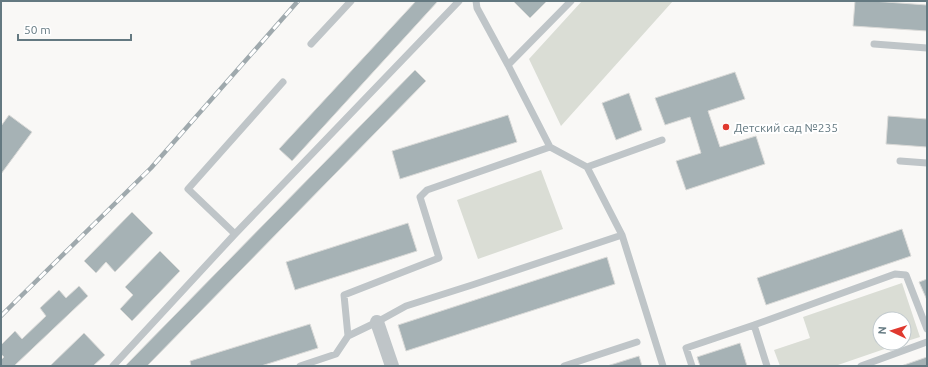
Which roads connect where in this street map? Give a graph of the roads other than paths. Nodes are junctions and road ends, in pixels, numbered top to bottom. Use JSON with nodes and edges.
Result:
{"nodes":[{"id":1,"x":351,"y":1,"type":"edge"},
{"id":2,"x":459,"y":1,"type":"edge"},
{"id":3,"x":476,"y":1,"type":"edge"},
{"id":4,"x":571,"y":1,"type":"edge"},
{"id":5,"x":311,"y":44,"type":"dead end"},
{"id":6,"x":874,"y":44,"type":"dead end"},
{"id":7,"x":927,"y":48,"type":"edge"},
{"id":8,"x":508,"y":65,"type":"junction"},
{"id":9,"x":283,"y":82,"type":"dead end"},
{"id":10,"x":662,"y":140,"type":"dead end"},
{"id":11,"x":550,"y":147,"type":"junction"},
{"id":12,"x":900,"y":161,"type":"dead end"},
{"id":13,"x":927,"y":163,"type":"edge"},
{"id":14,"x":587,"y":168,"type":"junction"},
{"id":15,"x":235,"y":234,"type":"junction"},
{"id":16,"x":622,"y":235,"type":"junction"},
{"id":17,"x":378,"y":322,"type":"junction"},
{"id":18,"x":754,"y":325,"type":"junction"},
{"id":19,"x":927,"y":329,"type":"edge"},
{"id":20,"x":348,"y":336,"type":"junction"},
{"id":21,"x":637,"y":342,"type":"dead end"},
{"id":22,"x":927,"y":342,"type":"edge"},
{"id":23,"x":113,"y":366,"type":"edge"},
{"id":24,"x":300,"y":366,"type":"edge"},
{"id":25,"x":392,"y":366,"type":"edge"},
{"id":26,"x":564,"y":366,"type":"edge"},
{"id":27,"x":663,"y":366,"type":"edge"},
{"id":28,"x":692,"y":366,"type":"edge"},
{"id":29,"x":767,"y":366,"type":"edge"},
{"id":30,"x":861,"y":366,"type":"edge"}],
"edges":[{"from":1,"to":5,"type":"lane"},
{"from":2,"to":15,"type":"lane"},
{"from":3,"to":8,"type":"lane"},
{"from":4,"to":8,"type":"lane"},
{"from":6,"to":7,"type":"lane"},
{"from":8,"to":11,"type":"lane"},
{"from":9,"to":15,"type":"lane"},
{"from":10,"to":14,"type":"lane"},
{"from":11,"to":14,"type":"lane"},
{"from":11,"to":20,"type":"lane"},
{"from":12,"to":13,"type":"lane"},
{"from":14,"to":16,"type":"lane"},
{"from":15,"to":23,"type":"lane"},
{"from":16,"to":17,"type":"lane"},
{"from":16,"to":27,"type":"lane"},
{"from":17,"to":20,"type":"lane"},
{"from":17,"to":25,"type":"street"},
{"from":18,"to":19,"type":"lane"},
{"from":18,"to":28,"type":"lane"},
{"from":18,"to":29,"type":"lane"},
{"from":20,"to":24,"type":"lane"},
{"from":21,"to":26,"type":"lane"},
{"from":22,"to":30,"type":"lane"}]}
